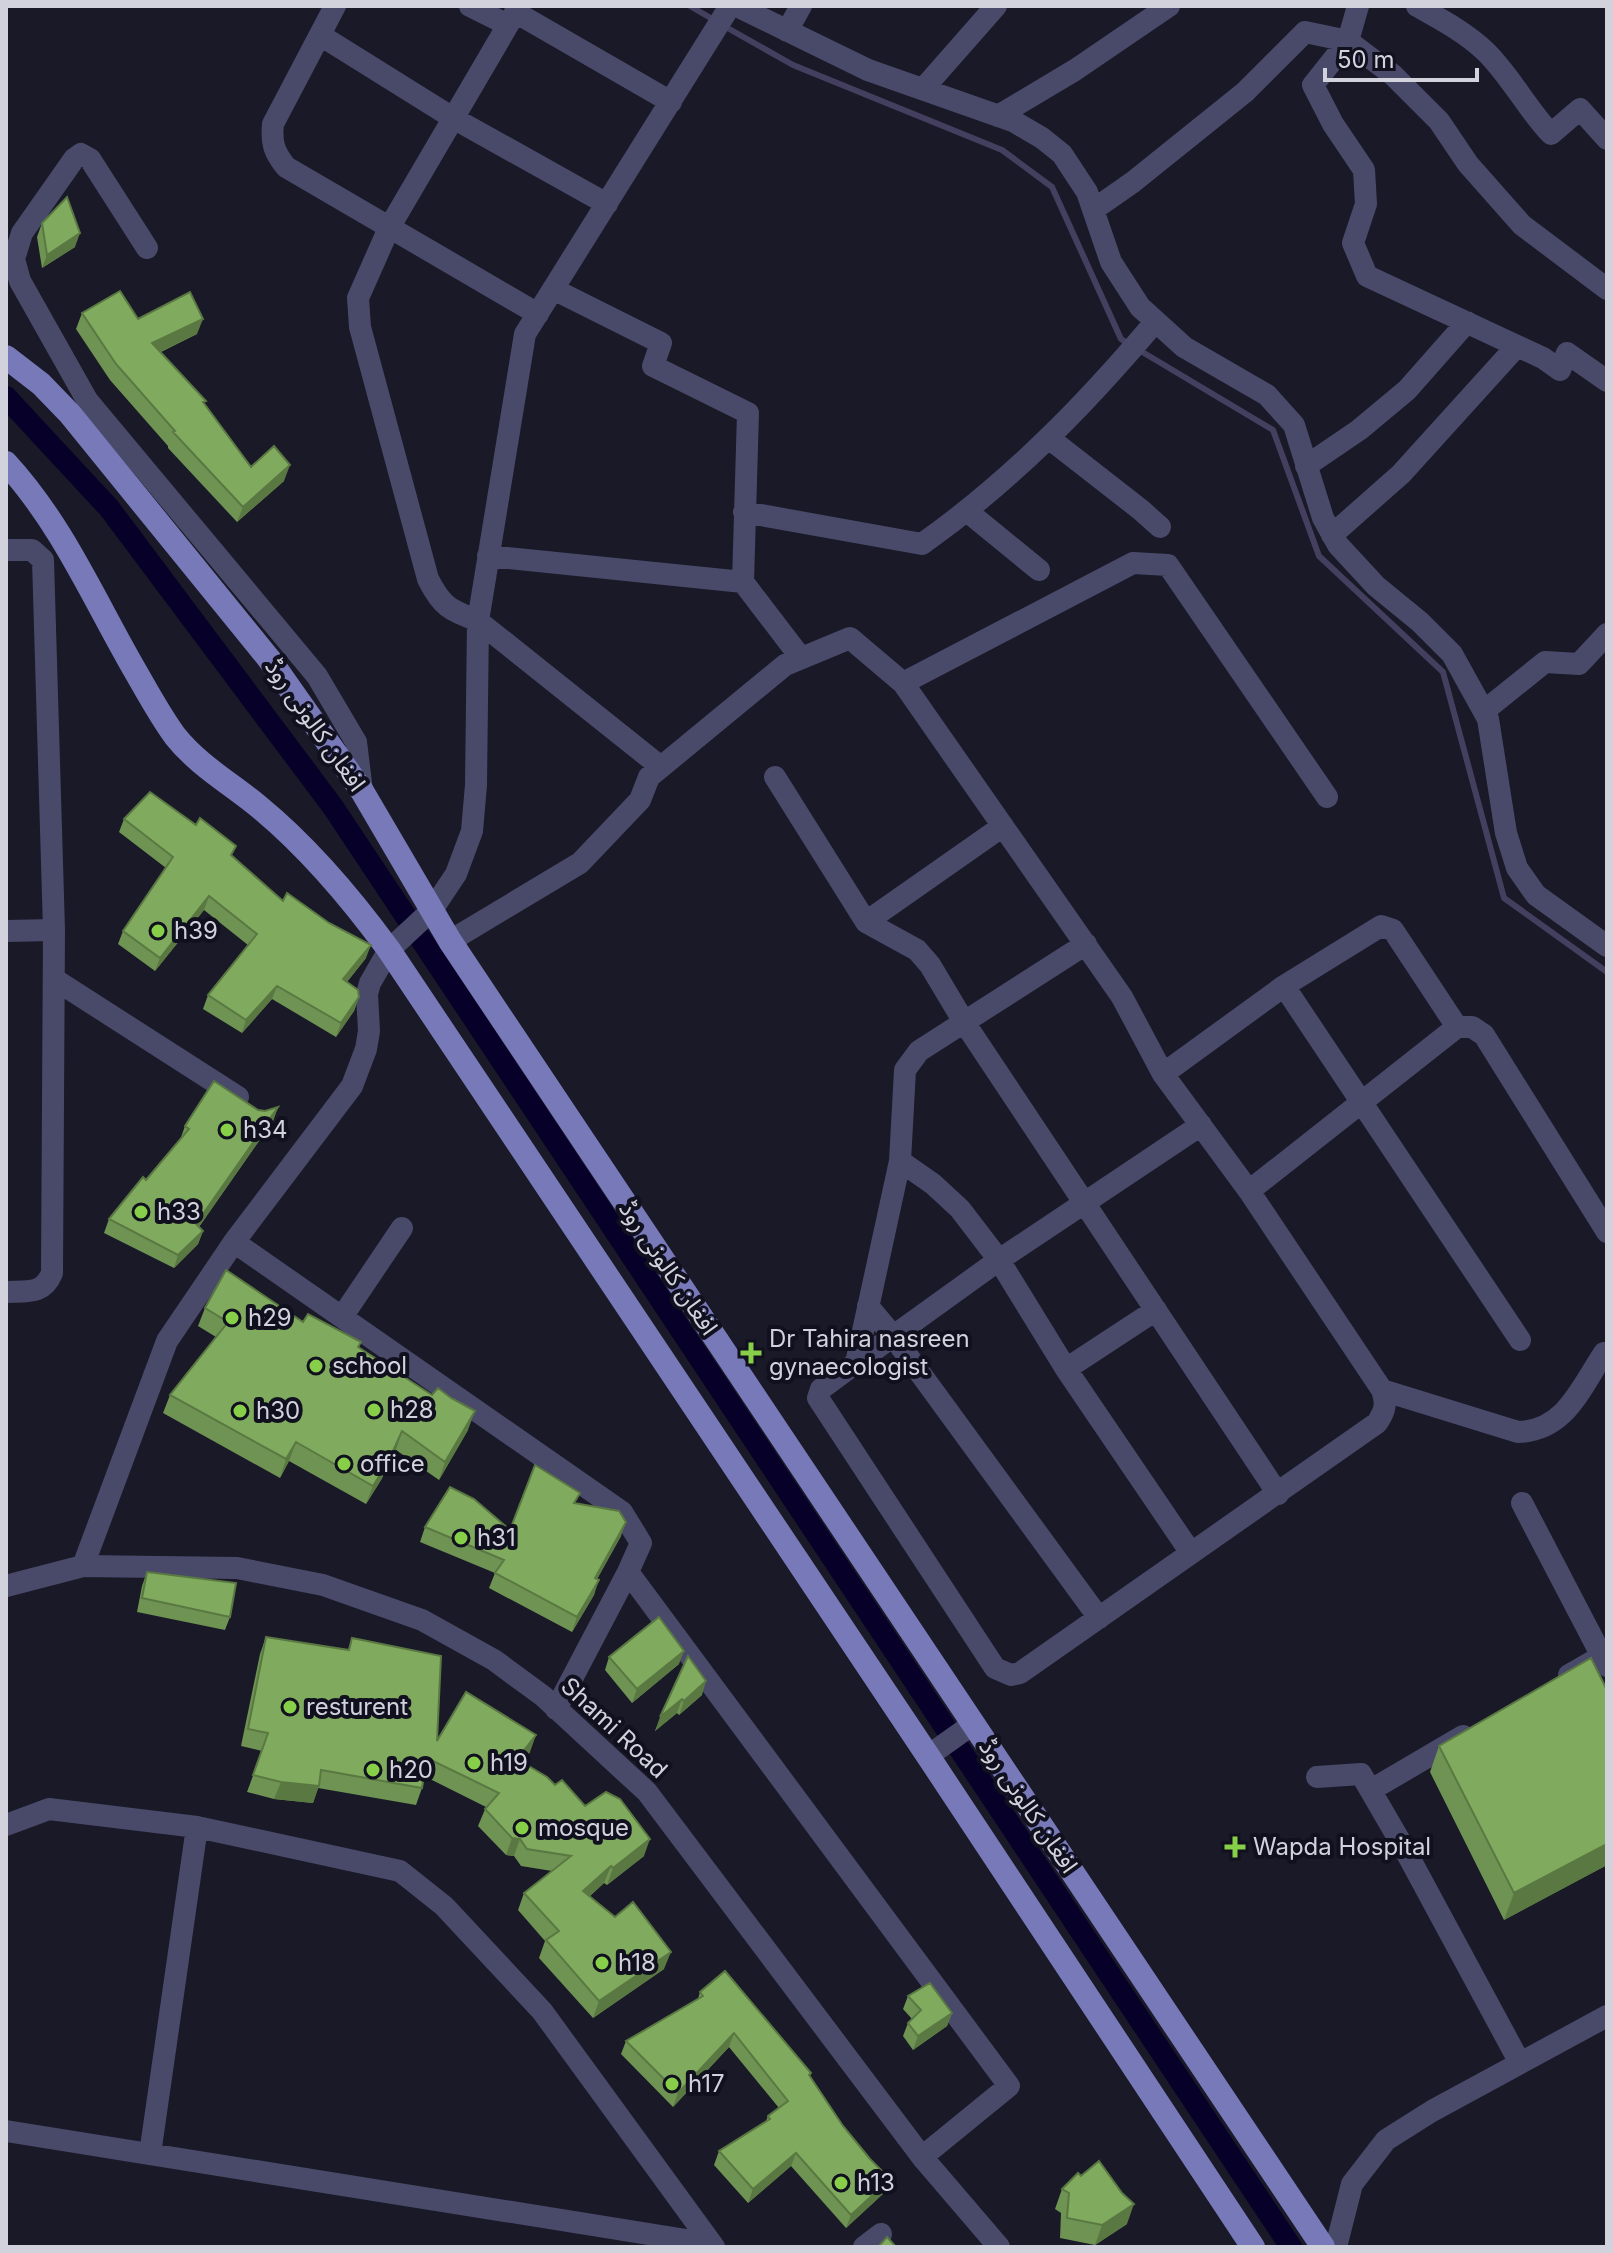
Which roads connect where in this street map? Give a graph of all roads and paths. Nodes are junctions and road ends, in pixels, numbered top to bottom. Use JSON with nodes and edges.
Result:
{"nodes":[{"id":1,"x":335,"y":6,"type":"edge"},
{"id":2,"x":470,"y":6,"type":"edge"},
{"id":3,"x":801,"y":6,"type":"edge"},
{"id":4,"x":996,"y":6,"type":"edge"},
{"id":5,"x":1169,"y":6,"type":"edge"},
{"id":6,"x":1358,"y":6,"type":"edge"},
{"id":7,"x":1417,"y":6,"type":"edge"},
{"id":8,"x":731,"y":8,"type":"edge"},
{"id":9,"x":514,"y":15,"type":"edge"},
{"id":10,"x":787,"y":31,"type":"junction"},
{"id":11,"x":320,"y":35,"type":"junction"},
{"id":12,"x":1348,"y":41,"type":"junction"},
{"id":13,"x":923,"y":89,"type":"junction"},
{"id":14,"x":671,"y":102,"type":"junction"},
{"id":15,"x":998,"y":116,"type":"junction"},
{"id":16,"x":453,"y":118,"type":"junction"},
{"id":17,"x":1607,"y":139,"type":"edge"},
{"id":18,"x":607,"y":204,"type":"junction"},
{"id":19,"x":1093,"y":210,"type":"junction"},
{"id":20,"x":389,"y":228,"type":"junction"},
{"id":21,"x":147,"y":248,"type":"dead end"},
{"id":22,"x":553,"y":289,"type":"junction"},
{"id":23,"x":1607,"y":289,"type":"edge"},
{"id":24,"x":538,"y":314,"type":"junction"},
{"id":25,"x":1155,"y":322,"type":"junction"},
{"id":26,"x":1467,"y":322,"type":"junction"},
{"id":27,"x":1517,"y":346,"type":"junction"},
{"id":28,"x":6,"y":357,"type":"edge"},
{"id":29,"x":1607,"y":381,"type":"edge"},
{"id":30,"x":1050,"y":439,"type":"junction"},
{"id":31,"x":6,"y":463,"type":"edge"},
{"id":32,"x":1306,"y":466,"type":"junction"},
{"id":33,"x":744,"y":512,"type":"junction"},
{"id":34,"x":968,"y":512,"type":"junction"},
{"id":35,"x":1160,"y":527,"type":"dead end"},
{"id":36,"x":1332,"y":535,"type":"junction"},
{"id":37,"x":6,"y":550,"type":"edge"},
{"id":38,"x":488,"y":556,"type":"junction"},
{"id":39,"x":1039,"y":570,"type":"dead end"},
{"id":40,"x":743,"y":582,"type":"junction"},
{"id":41,"x":478,"y":621,"type":"junction"},
{"id":42,"x":1607,"y":634,"type":"edge"},
{"id":43,"x":801,"y":658,"type":"junction"},
{"id":44,"x":903,"y":683,"type":"junction"},
{"id":45,"x":1484,"y":711,"type":"junction"},
{"id":46,"x":661,"y":767,"type":"junction"},
{"id":47,"x":775,"y":777,"type":"dead end"},
{"id":48,"x":362,"y":791,"type":"junction"},
{"id":49,"x":1327,"y":797,"type":"dead end"},
{"id":50,"x":1003,"y":826,"type":"junction"},
{"id":51,"x":427,"y":915,"type":"junction"},
{"id":52,"x":866,"y":922,"type":"junction"},
{"id":53,"x":54,"y":930,"type":"junction"},
{"id":54,"x":6,"y":931,"type":"edge"},
{"id":55,"x":450,"y":941,"type":"junction"},
{"id":56,"x":394,"y":944,"type":"junction"},
{"id":57,"x":1086,"y":944,"type":"junction"},
{"id":58,"x":1607,"y":946,"type":"edge"},
{"id":59,"x":54,"y":979,"type":"junction"},
{"id":60,"x":1284,"y":986,"type":"junction"},
{"id":61,"x":964,"y":1022,"type":"junction"},
{"id":62,"x":1457,"y":1027,"type":"junction"},
{"id":63,"x":1163,"y":1074,"type":"junction"},
{"id":64,"x":1359,"y":1102,"type":"junction"},
{"id":65,"x":260,"y":1111,"type":"edge"},
{"id":66,"x":1201,"y":1125,"type":"junction"},
{"id":67,"x":900,"y":1161,"type":"junction"},
{"id":68,"x":1249,"y":1191,"type":"junction"},
{"id":69,"x":1085,"y":1203,"type":"junction"},
{"id":70,"x":402,"y":1228,"type":"dead end"},
{"id":71,"x":1607,"y":1232,"type":"edge"},
{"id":72,"x":234,"y":1242,"type":"junction"},
{"id":73,"x":999,"y":1260,"type":"junction"},
{"id":74,"x":6,"y":1292,"type":"edge"},
{"id":75,"x":868,"y":1306,"type":"junction"},
{"id":76,"x":1156,"y":1310,"type":"junction"},
{"id":77,"x":342,"y":1317,"type":"junction"},
{"id":78,"x":893,"y":1336,"type":"junction"},
{"id":79,"x":1520,"y":1340,"type":"dead end"},
{"id":80,"x":1604,"y":1353,"type":"dead end"},
{"id":81,"x":856,"y":1363,"type":"junction"},
{"id":82,"x":1066,"y":1369,"type":"junction"},
{"id":83,"x":1382,"y":1390,"type":"junction"},
{"id":84,"x":1278,"y":1494,"type":"junction"},
{"id":85,"x":1522,"y":1503,"type":"dead end"},
{"id":86,"x":1191,"y":1553,"type":"junction"},
{"id":87,"x":83,"y":1566,"type":"junction"},
{"id":88,"x":628,"y":1572,"type":"junction"},
{"id":89,"x":6,"y":1586,"type":"edge"},
{"id":90,"x":1099,"y":1618,"type":"junction"},
{"id":91,"x":1604,"y":1661,"type":"edge"},
{"id":92,"x":1547,"y":1687,"type":"edge"},
{"id":93,"x":556,"y":1709,"type":"junction"},
{"id":94,"x":973,"y":1724,"type":"junction"},
{"id":95,"x":1480,"y":1727,"type":"edge"},
{"id":96,"x":928,"y":1756,"type":"junction"},
{"id":97,"x":1317,"y":1777,"type":"dead end"},
{"id":98,"x":1371,"y":1790,"type":"junction"},
{"id":99,"x":6,"y":1825,"type":"edge"},
{"id":100,"x":197,"y":1827,"type":"junction"},
{"id":101,"x":1607,"y":2016,"type":"edge"},
{"id":102,"x":1520,"y":2063,"type":"junction"},
{"id":103,"x":6,"y":2131,"type":"edge"},
{"id":104,"x":150,"y":2154,"type":"junction"},
{"id":105,"x":922,"y":2157,"type":"junction"},
{"id":106,"x":713,"y":2245,"type":"edge"},
{"id":107,"x":999,"y":2247,"type":"edge"},
{"id":108,"x":1253,"y":2247,"type":"edge"},
{"id":109,"x":1323,"y":2247,"type":"edge"},
{"id":110,"x":1336,"y":2247,"type":"edge"}],
"edges":[{"from":1,"to":11,"type":"street"},
{"from":2,"to":9,"type":"street"},
{"from":3,"to":10,"type":"street"},
{"from":4,"to":13,"type":"street"},
{"from":5,"to":15,"type":"street"},
{"from":6,"to":12,"type":"street"},
{"from":7,"to":17,"type":"street"},
{"from":8,"to":10,"type":"street"},
{"from":8,"to":14,"type":"street"},
{"from":9,"to":14,"type":"street"},
{"from":9,"to":16,"type":"street"},
{"from":10,"to":13,"type":"street"},
{"from":11,"to":16,"type":"street"},
{"from":11,"to":20,"type":"street"},
{"from":12,"to":19,"type":"street"},
{"from":12,"to":23,"type":"street"},
{"from":12,"to":26,"type":"street"},
{"from":13,"to":15,"type":"street"},
{"from":14,"to":18,"type":"street"},
{"from":15,"to":19,"type":"street"},
{"from":16,"to":18,"type":"street"},
{"from":16,"to":20,"type":"street"},
{"from":18,"to":22,"type":"street"},
{"from":19,"to":25,"type":"street"},
{"from":20,"to":24,"type":"street"},
{"from":20,"to":41,"type":"street"},
{"from":21,"to":48,"type":"street"},
{"from":22,"to":24,"type":"street"},
{"from":22,"to":33,"type":"street"},
{"from":24,"to":38,"type":"street"},
{"from":25,"to":30,"type":"street"},
{"from":25,"to":32,"type":"street"},
{"from":26,"to":27,"type":"street"},
{"from":26,"to":32,"type":"street"},
{"from":27,"to":29,"type":"street"},
{"from":27,"to":36,"type":"street"},
{"from":28,"to":48,"type":"main road","name":"افغان کالونی روڈ"},
{"from":30,"to":34,"type":"street"},
{"from":30,"to":35,"type":"street"},
{"from":31,"to":56,"type":"main road"},
{"from":32,"to":36,"type":"street"},
{"from":33,"to":34,"type":"street"},
{"from":33,"to":40,"type":"street"},
{"from":34,"to":39,"type":"street"},
{"from":36,"to":45,"type":"street"},
{"from":37,"to":53,"type":"street"},
{"from":38,"to":40,"type":"street"},
{"from":38,"to":41,"type":"street"},
{"from":40,"to":43,"type":"street"},
{"from":41,"to":46,"type":"street"},
{"from":41,"to":51,"type":"street"},
{"from":42,"to":45,"type":"street"},
{"from":43,"to":44,"type":"street"},
{"from":43,"to":46,"type":"street"},
{"from":44,"to":49,"type":"street"},
{"from":44,"to":50,"type":"street"},
{"from":45,"to":58,"type":"street"},
{"from":46,"to":55,"type":"street"},
{"from":47,"to":52,"type":"street"},
{"from":48,"to":51,"type":"main road","name":"افغان کالونی روڈ"},
{"from":50,"to":52,"type":"street"},
{"from":50,"to":57,"type":"street"},
{"from":51,"to":55,"type":"main road","name":"افغان کالونی روڈ"},
{"from":51,"to":56,"type":"street"},
{"from":52,"to":61,"type":"street"},
{"from":53,"to":54,"type":"street"},
{"from":53,"to":59,"type":"street"},
{"from":55,"to":94,"type":"main road","name":"افغان کالونی روڈ"},
{"from":56,"to":72,"type":"street"},
{"from":56,"to":96,"type":"main road"},
{"from":57,"to":61,"type":"street"},
{"from":57,"to":63,"type":"street"},
{"from":59,"to":65,"type":"street"},
{"from":59,"to":74,"type":"street"},
{"from":60,"to":62,"type":"street"},
{"from":60,"to":63,"type":"street"},
{"from":60,"to":64,"type":"street"},
{"from":61,"to":67,"type":"street"},
{"from":61,"to":69,"type":"street"},
{"from":62,"to":64,"type":"street"},
{"from":62,"to":71,"type":"street"},
{"from":63,"to":66,"type":"street"},
{"from":64,"to":68,"type":"street"},
{"from":64,"to":79,"type":"street"},
{"from":66,"to":68,"type":"street"},
{"from":66,"to":69,"type":"street"},
{"from":67,"to":73,"type":"street"},
{"from":67,"to":75,"type":"street"},
{"from":68,"to":83,"type":"street"},
{"from":69,"to":73,"type":"street"},
{"from":69,"to":76,"type":"street"},
{"from":70,"to":77,"type":"street"},
{"from":72,"to":77,"type":"street"},
{"from":72,"to":87,"type":"street"},
{"from":73,"to":78,"type":"street"},
{"from":73,"to":82,"type":"street"},
{"from":75,"to":78,"type":"street"},
{"from":75,"to":81,"type":"street"},
{"from":76,"to":82,"type":"street"},
{"from":76,"to":84,"type":"street"},
{"from":77,"to":88,"type":"street"},
{"from":78,"to":81,"type":"street"},
{"from":78,"to":90,"type":"street"},
{"from":80,"to":83,"type":"street"},
{"from":81,"to":90,"type":"street"},
{"from":82,"to":86,"type":"street"},
{"from":83,"to":84,"type":"street"},
{"from":84,"to":86,"type":"street"},
{"from":85,"to":91,"type":"street"},
{"from":86,"to":90,"type":"street"},
{"from":87,"to":89,"type":"street","name":"Shami Road"},
{"from":87,"to":93,"type":"street","name":"Shami Road"},
{"from":88,"to":93,"type":"street"},
{"from":88,"to":105,"type":"street"},
{"from":91,"to":92,"type":"street"},
{"from":93,"to":105,"type":"street","name":"Shami Road"},
{"from":94,"to":96,"type":"street"},
{"from":94,"to":109,"type":"main road","name":"افغان کالونی روڈ"},
{"from":95,"to":98,"type":"street"},
{"from":96,"to":108,"type":"main road"},
{"from":97,"to":98,"type":"street"},
{"from":98,"to":102,"type":"street"},
{"from":99,"to":100,"type":"street"},
{"from":100,"to":104,"type":"street"},
{"from":100,"to":106,"type":"street"},
{"from":101,"to":102,"type":"street"},
{"from":102,"to":110,"type":"street"},
{"from":103,"to":104,"type":"street"},
{"from":104,"to":106,"type":"street"},
{"from":105,"to":107,"type":"street","name":"Shami Road"}]}
